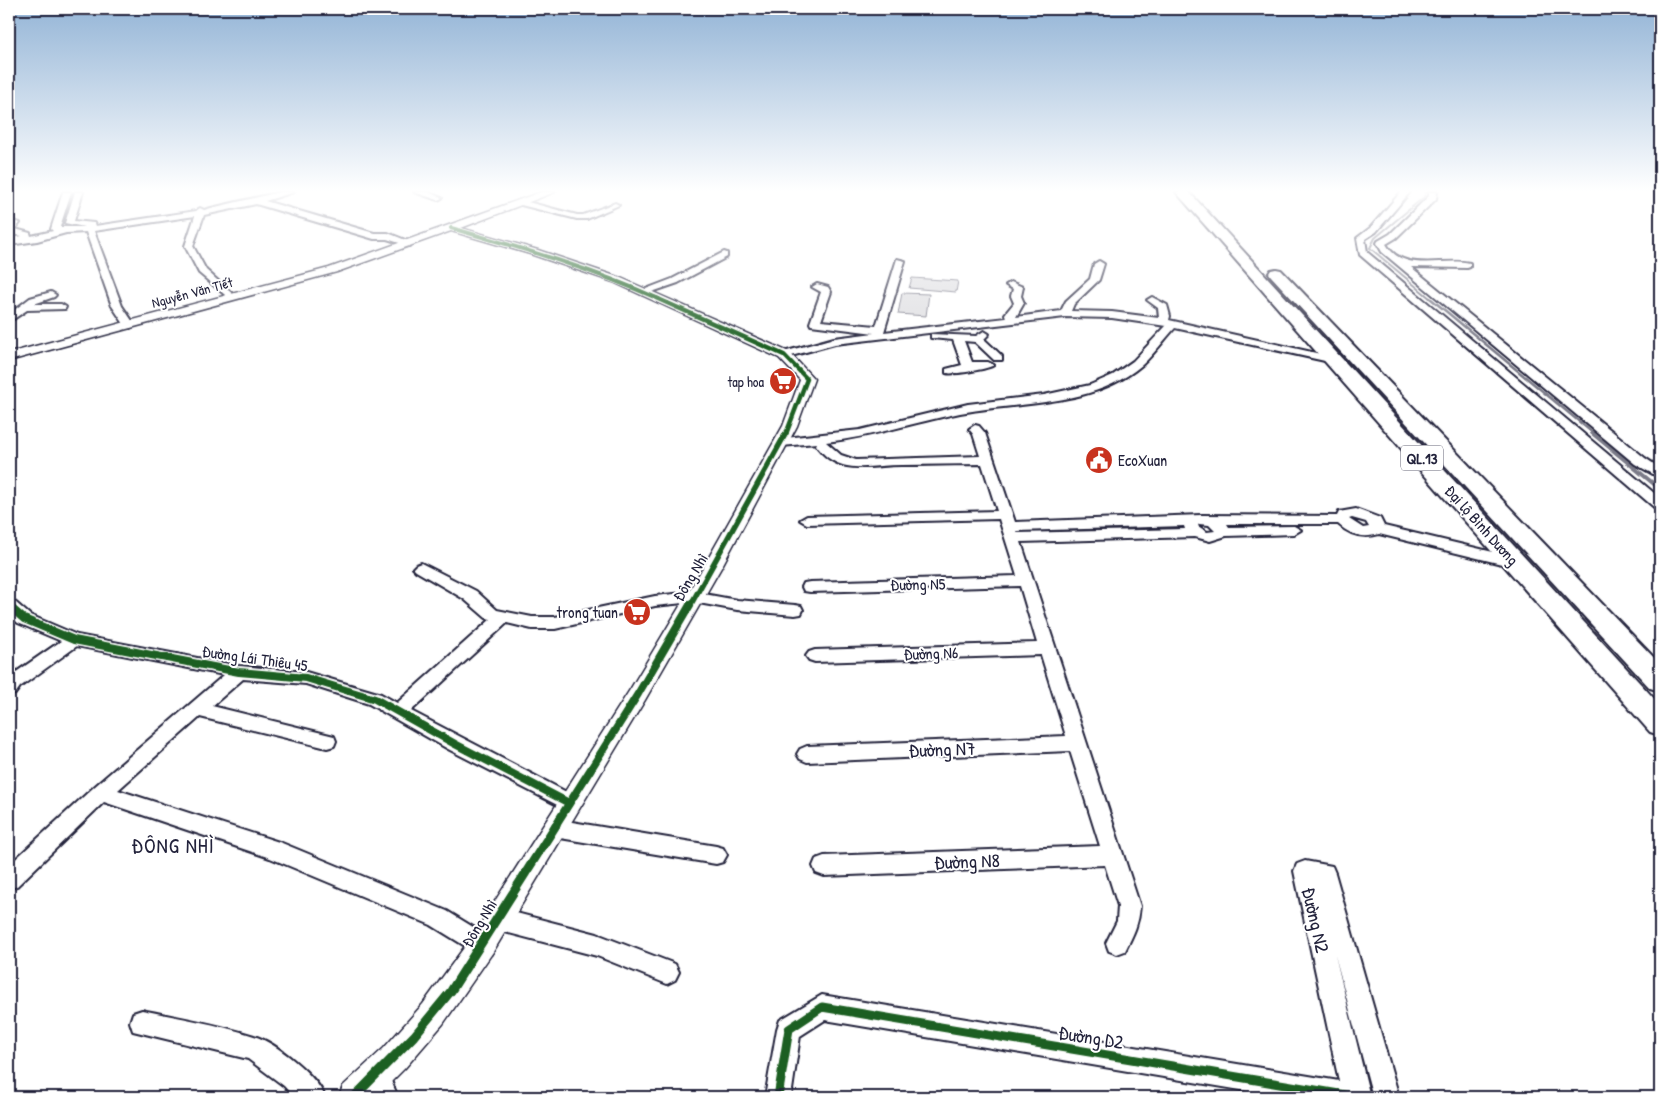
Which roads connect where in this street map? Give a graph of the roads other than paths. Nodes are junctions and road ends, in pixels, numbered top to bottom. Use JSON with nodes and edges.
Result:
{"nodes":[{"id":1,"x":96,"y":244,"type":"edge"},
{"id":2,"x":190,"y":244,"type":"edge"},
{"id":3,"x":407,"y":244,"type":"edge"},
{"id":4,"x":504,"y":244,"type":"edge"},
{"id":5,"x":1229,"y":244,"type":"edge"},
{"id":6,"x":1249,"y":244,"type":"edge"},
{"id":7,"x":1361,"y":244,"type":"edge"},
{"id":8,"x":1382,"y":244,"type":"edge"},
{"id":9,"x":724,"y":255,"type":"dead end"},
{"id":10,"x":900,"y":261,"type":"dead end"},
{"id":11,"x":1099,"y":264,"type":"dead end"},
{"id":12,"x":1401,"y":264,"type":"junction"},
{"id":13,"x":1467,"y":265,"type":"dead end"},
{"id":14,"x":1011,"y":285,"type":"dead end"},
{"id":15,"x":817,"y":286,"type":"dead end"},
{"id":16,"x":643,"y":292,"type":"junction"},
{"id":17,"x":51,"y":295,"type":"dead end"},
{"id":18,"x":231,"y":298,"type":"junction"},
{"id":19,"x":1152,"y":300,"type":"dead end"},
{"id":20,"x":24,"y":307,"type":"junction"},
{"id":21,"x":61,"y":308,"type":"dead end"},
{"id":22,"x":1065,"y":314,"type":"junction"},
{"id":23,"x":9,"y":319,"type":"edge"},
{"id":24,"x":1011,"y":320,"type":"junction"},
{"id":25,"x":989,"y":323,"type":"junction"},
{"id":26,"x":1168,"y":323,"type":"junction"},
{"id":27,"x":130,"y":325,"type":"junction"},
{"id":28,"x":878,"y":333,"type":"junction"},
{"id":29,"x":906,"y":333,"type":"junction"},
{"id":30,"x":957,"y":338,"type":"junction"},
{"id":31,"x":978,"y":339,"type":"junction"},
{"id":32,"x":784,"y":355,"type":"junction"},
{"id":33,"x":9,"y":357,"type":"edge"},
{"id":34,"x":998,"y":358,"type":"dead end"},
{"id":35,"x":1334,"y":360,"type":"junction"},
{"id":36,"x":988,"y":365,"type":"dead end"},
{"id":37,"x":968,"y":366,"type":"junction"},
{"id":38,"x":950,"y":371,"type":"dead end"},
{"id":39,"x":975,"y":430,"type":"dead end"},
{"id":40,"x":781,"y":442,"type":"junction"},
{"id":41,"x":822,"y":444,"type":"dead end"},
{"id":42,"x":987,"y":460,"type":"junction"},
{"id":43,"x":1660,"y":474,"type":"edge"},
{"id":44,"x":1660,"y":505,"type":"edge"},
{"id":45,"x":807,"y":520,"type":"dead end"},
{"id":46,"x":1212,"y":520,"type":"junction"},
{"id":47,"x":1346,"y":524,"type":"junction"},
{"id":48,"x":1009,"y":527,"type":"junction"},
{"id":49,"x":1195,"y":527,"type":"junction"},
{"id":50,"x":1223,"y":532,"type":"junction"},
{"id":51,"x":1508,"y":554,"type":"junction"},
{"id":52,"x":1542,"y":554,"type":"junction"},
{"id":53,"x":421,"y":568,"type":"dead end"},
{"id":54,"x":1026,"y":581,"type":"junction"},
{"id":55,"x":810,"y":587,"type":"dead end"},
{"id":56,"x":693,"y":597,"type":"junction"},
{"id":57,"x":9,"y":606,"type":"edge"},
{"id":58,"x":795,"y":610,"type":"dead end"},
{"id":59,"x":504,"y":617,"type":"junction"},
{"id":60,"x":74,"y":640,"type":"junction"},
{"id":61,"x":1047,"y":649,"type":"junction"},
{"id":62,"x":815,"y":656,"type":"dead end"},
{"id":63,"x":239,"y":672,"type":"junction"},
{"id":64,"x":1660,"y":681,"type":"edge"},
{"id":65,"x":9,"y":689,"type":"edge"},
{"id":66,"x":196,"y":709,"type":"junction"},
{"id":67,"x":398,"y":712,"type":"junction"},
{"id":68,"x":1660,"y":724,"type":"edge"},
{"id":69,"x":327,"y":741,"type":"dead end"},
{"id":70,"x":1077,"y":743,"type":"junction"},
{"id":71,"x":807,"y":754,"type":"dead end"},
{"id":72,"x":101,"y":792,"type":"junction"},
{"id":73,"x":569,"y":803,"type":"junction"},
{"id":74,"x":554,"y":828,"type":"junction"},
{"id":75,"x":716,"y":854,"type":"dead end"},
{"id":76,"x":1111,"y":855,"type":"junction"},
{"id":77,"x":824,"y":866,"type":"dead end"},
{"id":78,"x":9,"y":879,"type":"edge"},
{"id":79,"x":497,"y":919,"type":"junction"},
{"id":80,"x":1117,"y":943,"type":"dead end"},
{"id":81,"x":483,"y":946,"type":"junction"},
{"id":82,"x":667,"y":972,"type":"dead end"},
{"id":83,"x":142,"y":1022,"type":"dead end"},
{"id":84,"x":381,"y":1088,"type":"edge"},
{"id":85,"x":312,"y":1097,"type":"edge"},
{"id":86,"x":354,"y":1097,"type":"edge"},
{"id":87,"x":778,"y":1097,"type":"edge"},
{"id":88,"x":1356,"y":1097,"type":"edge"},
{"id":89,"x":1386,"y":1097,"type":"edge"}],
"edges":[{"from":1,"to":27,"type":"street"},
{"from":2,"to":18,"type":"street"},
{"from":3,"to":18,"type":"street","name":"Nguyễn Văn Tiết"},
{"from":4,"to":16,"type":"street","name":"Đông Nhì"},
{"from":5,"to":35,"type":"highway","name":"Đại lộ Bình Dương","number":"QL.13"},
{"from":6,"to":52,"type":"highway","name":"Đại lộ Bình Dương","number":"QL.13"},
{"from":7,"to":44,"type":"street"},
{"from":8,"to":12,"type":"street"},
{"from":9,"to":16,"type":"street"},
{"from":10,"to":28,"type":"street"},
{"from":11,"to":22,"type":"street"},
{"from":12,"to":13,"type":"street"},
{"from":12,"to":43,"type":"street"},
{"from":14,"to":24,"type":"street"},
{"from":15,"to":28,"type":"street"},
{"from":16,"to":32,"type":"street","name":"Đông Nhì"},
{"from":17,"to":20,"type":"street"},
{"from":18,"to":27,"type":"street","name":"Nguyễn Văn Tiết"},
{"from":19,"to":26,"type":"street"},
{"from":20,"to":21,"type":"street"},
{"from":20,"to":23,"type":"street"},
{"from":22,"to":24,"type":"street"},
{"from":22,"to":26,"type":"street"},
{"from":24,"to":25,"type":"street"},
{"from":25,"to":29,"type":"street"},
{"from":25,"to":31,"type":"street"},
{"from":26,"to":35,"type":"street"},
{"from":26,"to":40,"type":"street"},
{"from":27,"to":33,"type":"street","name":"Nguyễn Văn Tiết"},
{"from":28,"to":29,"type":"street"},
{"from":28,"to":32,"type":"street"},
{"from":29,"to":30,"type":"street"},
{"from":30,"to":31,"type":"street"},
{"from":30,"to":37,"type":"street"},
{"from":31,"to":34,"type":"street"},
{"from":32,"to":40,"type":"street","name":"Đông Nhì"},
{"from":35,"to":51,"type":"highway","name":"Đại lộ Bình Dương","number":"QL.13"},
{"from":36,"to":37,"type":"street"},
{"from":37,"to":38,"type":"street"},
{"from":39,"to":42,"type":"street"},
{"from":40,"to":56,"type":"street","name":"Đông Nhì"},
{"from":41,"to":42,"type":"street"},
{"from":42,"to":48,"type":"street"},
{"from":45,"to":48,"type":"street"},
{"from":46,"to":47,"type":"street"},
{"from":46,"to":49,"type":"street"},
{"from":46,"to":50,"type":"street"},
{"from":47,"to":50,"type":"street"},
{"from":47,"to":51,"type":"street"},
{"from":48,"to":49,"type":"street"},
{"from":48,"to":54,"type":"street"},
{"from":49,"to":50,"type":"street"},
{"from":51,"to":52,"type":"highway"},
{"from":51,"to":68,"type":"highway","name":"Đại lộ Bình Dương","number":"QL.13"},
{"from":52,"to":64,"type":"highway","name":"Đại lộ Bình Dương","number":"QL.13"},
{"from":53,"to":59,"type":"street"},
{"from":54,"to":55,"type":"street","name":"Đường N5"},
{"from":54,"to":61,"type":"street"},
{"from":56,"to":58,"type":"street"},
{"from":56,"to":59,"type":"street"},
{"from":56,"to":73,"type":"street","name":"Đông Nhì"},
{"from":57,"to":60,"type":"street","name":"Đường Lái Thiêu 45"},
{"from":59,"to":67,"type":"street"},
{"from":60,"to":63,"type":"street","name":"Đường Lái Thiêu 45"},
{"from":60,"to":65,"type":"street"},
{"from":61,"to":62,"type":"street","name":"Đường N6"},
{"from":61,"to":70,"type":"street"},
{"from":63,"to":66,"type":"street"},
{"from":63,"to":67,"type":"street","name":"Đường Lái Thiêu 45"},
{"from":66,"to":69,"type":"street"},
{"from":66,"to":72,"type":"street"},
{"from":67,"to":73,"type":"street","name":"Đường Lái Thiêu 45"},
{"from":70,"to":71,"type":"street","name":"Đường N7"},
{"from":70,"to":76,"type":"street"},
{"from":72,"to":78,"type":"street"},
{"from":72,"to":81,"type":"street"},
{"from":73,"to":74,"type":"street","name":"Đông Nhì"},
{"from":74,"to":75,"type":"street"},
{"from":74,"to":79,"type":"street","name":"Đông Nhì"},
{"from":76,"to":77,"type":"street","name":"Đường N8"},
{"from":76,"to":80,"type":"street"},
{"from":79,"to":81,"type":"street","name":"Đông Nhì"},
{"from":79,"to":82,"type":"street"},
{"from":81,"to":84,"type":"street","name":"Đông Nhì"},
{"from":83,"to":85,"type":"street"},
{"from":84,"to":86,"type":"street","name":"Đông Nhì"},
{"from":87,"to":88,"type":"street","name":"Đường D2"},
{"from":88,"to":89,"type":"street","name":"Đường N2"}]}
